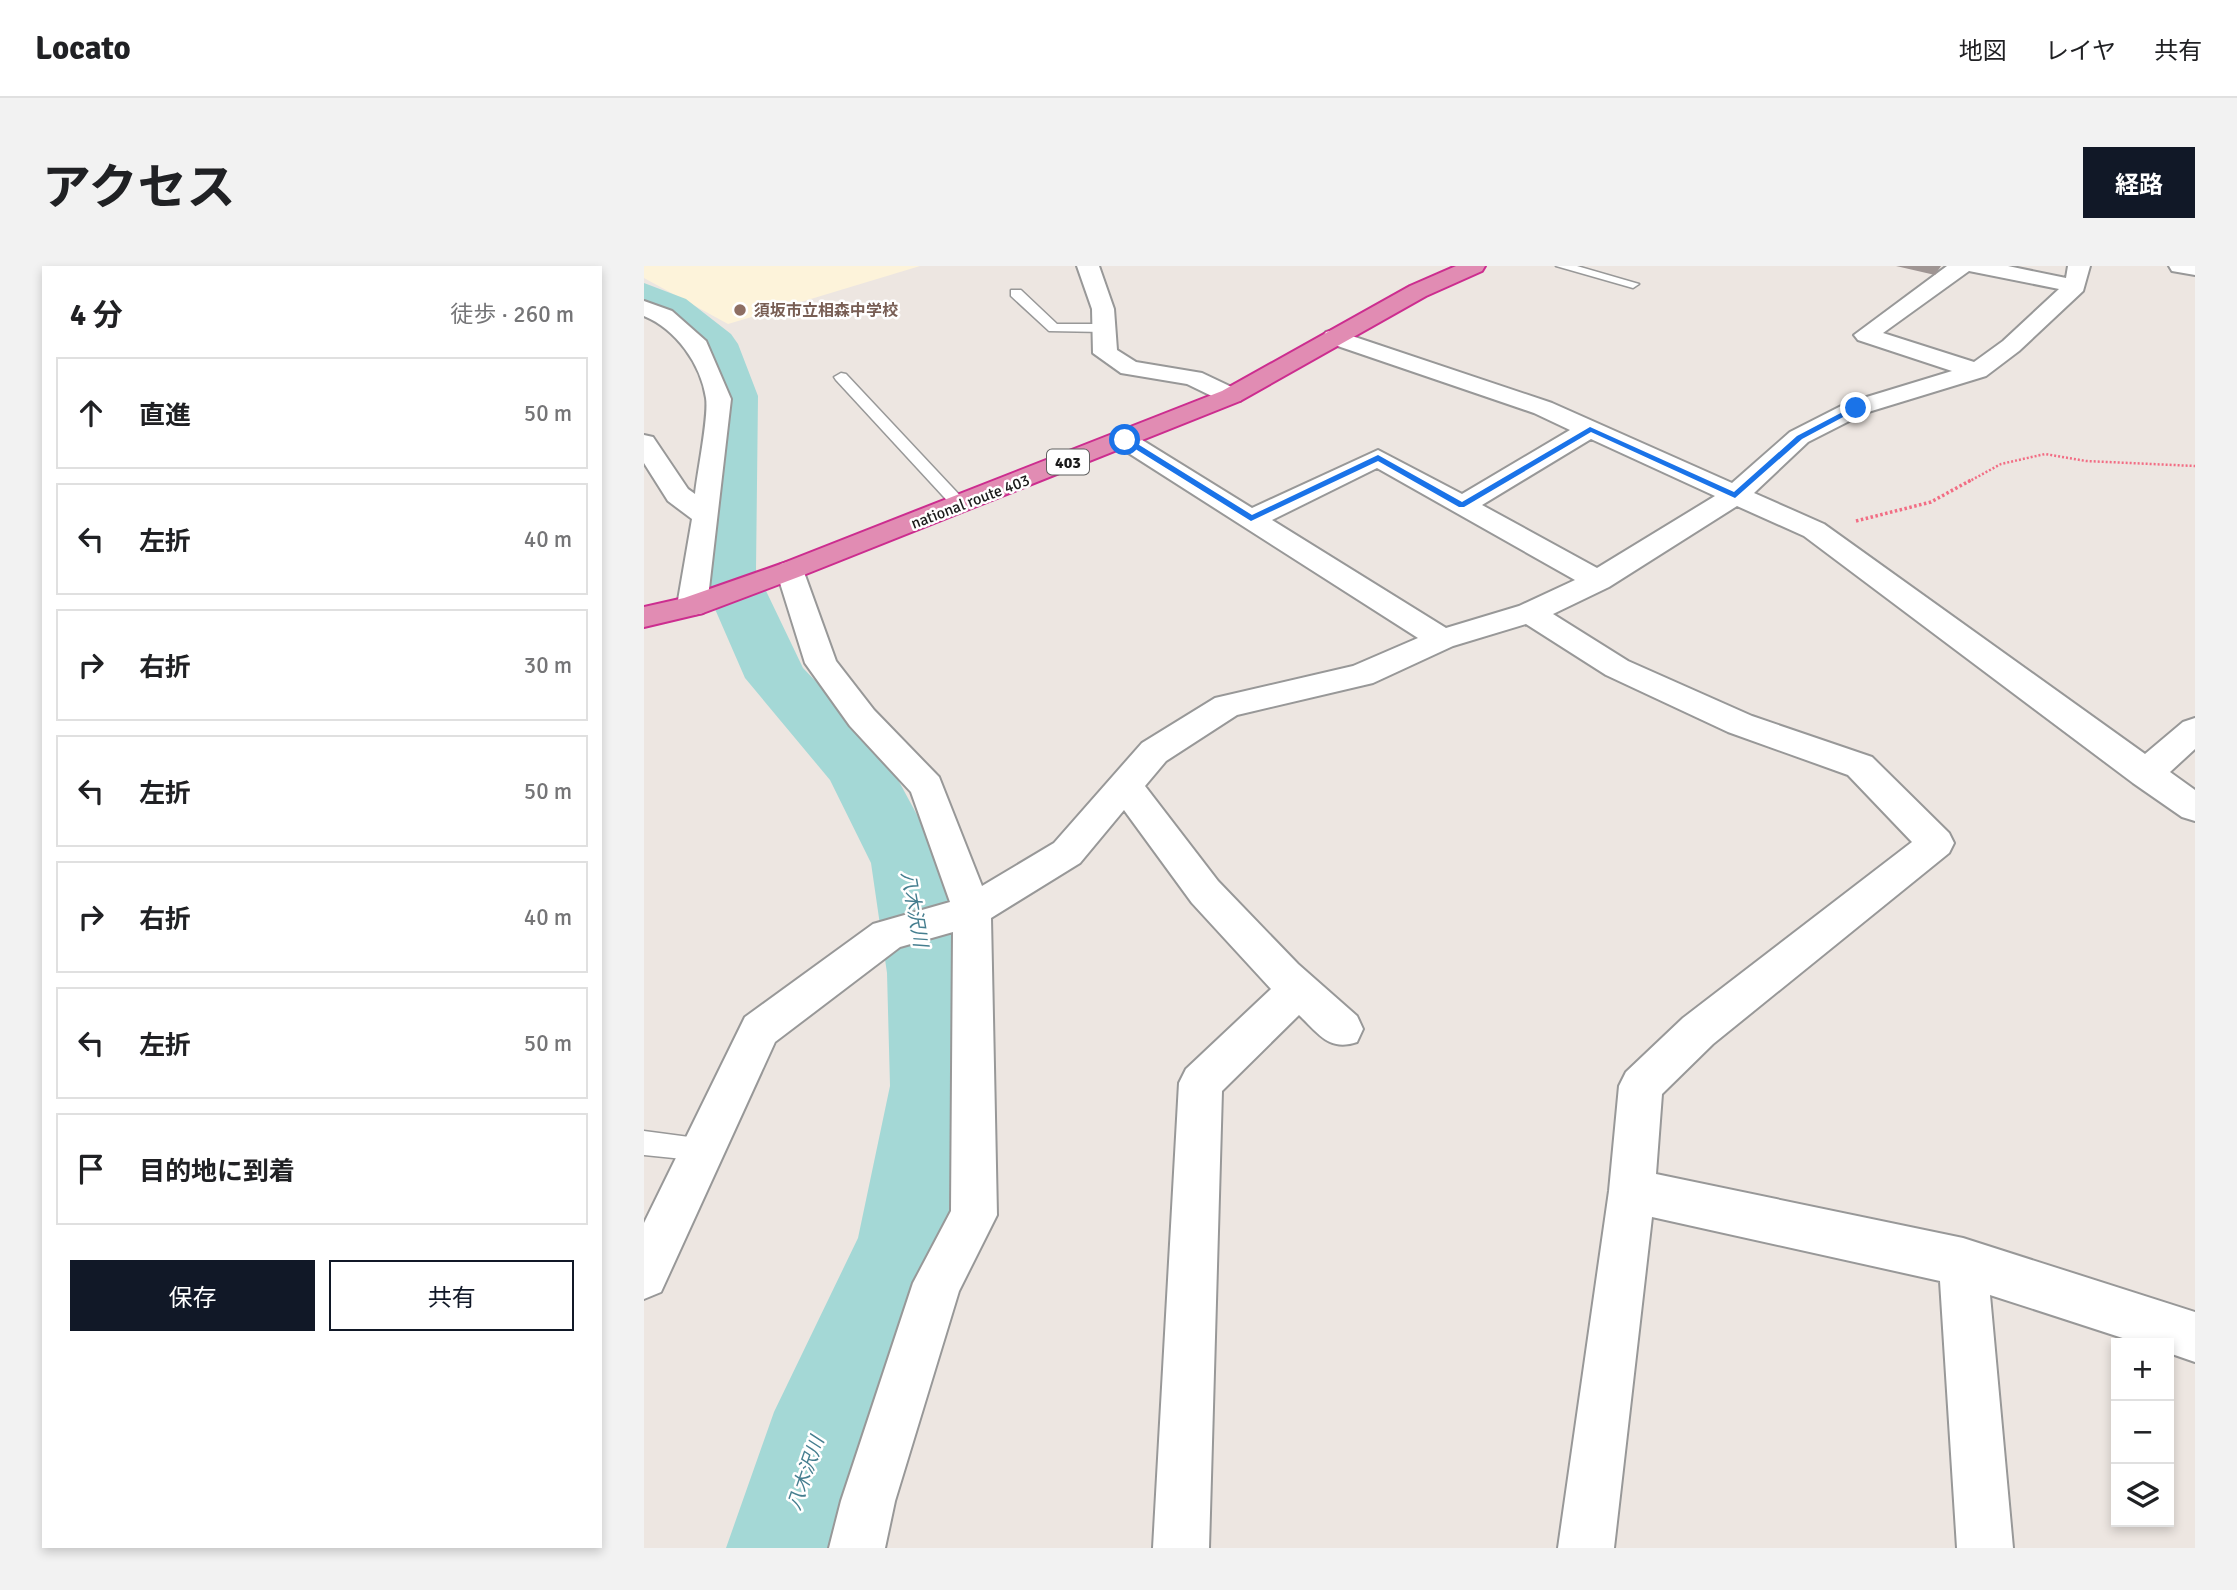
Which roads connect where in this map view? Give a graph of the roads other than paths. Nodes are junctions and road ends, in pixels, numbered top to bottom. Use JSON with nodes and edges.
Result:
{"nodes":[{"id":1,"x":1088,"y":266,"type":"edge"},
{"id":2,"x":1474,"y":266,"type":"edge"},
{"id":3,"x":1562,"y":266,"type":"edge"},
{"id":4,"x":1961,"y":266,"type":"edge"},
{"id":5,"x":1976,"y":266,"type":"edge"},
{"id":6,"x":2180,"y":266,"type":"edge"},
{"id":7,"x":2195,"y":269,"type":"edge"},
{"id":8,"x":2077,"y":276,"type":"edge"},
{"id":9,"x":1633,"y":284,"type":"dead end"},
{"id":10,"x":1016,"y":293,"type":"dead end"},
{"id":11,"x":644,"y":308,"type":"edge"},
{"id":12,"x":1104,"y":328,"type":"junction"},
{"id":13,"x":1334,"y":337,"type":"junction"},
{"id":14,"x":1977,"y":371,"type":"junction"},
{"id":15,"x":841,"y":377,"type":"dead end"},
{"id":16,"x":1231,"y":396,"type":"junction"},
{"id":17,"x":1590,"y":429,"type":"junction"},
{"id":18,"x":1125,"y":440,"type":"junction"},
{"id":19,"x":644,"y":443,"type":"edge"},
{"id":20,"x":1735,"y":495,"type":"junction"},
{"id":21,"x":960,"y":505,"type":"junction"},
{"id":22,"x":1462,"y":505,"type":"junction"},
{"id":23,"x":706,"y":516,"type":"junction"},
{"id":24,"x":1251,"y":519,"type":"junction"},
{"id":25,"x":791,"y":570,"type":"junction"},
{"id":26,"x":1598,"y":581,"type":"junction"},
{"id":27,"x":692,"y":606,"type":"junction"},
{"id":28,"x":1531,"y":613,"type":"junction"},
{"id":29,"x":644,"y":617,"type":"edge"},
{"id":30,"x":1442,"y":639,"type":"junction"},
{"id":31,"x":2195,"y":730,"type":"edge"},
{"id":32,"x":2145,"y":774,"type":"junction"},
{"id":33,"x":1125,"y":785,"type":"junction"},
{"id":34,"x":2195,"y":808,"type":"edge"},
{"id":35,"x":972,"y":911,"type":"junction"},
{"id":36,"x":1298,"y":990,"type":"junction"},
{"id":37,"x":1342,"y":1028,"type":"dead end"},
{"id":38,"x":644,"y":1143,"type":"edge"},
{"id":39,"x":703,"y":1149,"type":"junction"},
{"id":40,"x":1632,"y":1191,"type":"junction"},
{"id":41,"x":1963,"y":1262,"type":"junction"},
{"id":42,"x":644,"y":1275,"type":"edge"},
{"id":43,"x":2195,"y":1337,"type":"edge"},
{"id":44,"x":858,"y":1548,"type":"edge"},
{"id":45,"x":1181,"y":1548,"type":"edge"},
{"id":46,"x":1586,"y":1548,"type":"edge"},
{"id":47,"x":1985,"y":1548,"type":"edge"}],
"edges":[{"from":1,"to":12,"type":"street"},
{"from":2,"to":13,"type":"highway","name":"national route 403","number":"403"},
{"from":3,"to":9,"type":"lane"},
{"from":4,"to":14,"type":"street"},
{"from":5,"to":8,"type":"street"},
{"from":6,"to":7,"type":"street"},
{"from":8,"to":14,"type":"street"},
{"from":10,"to":12,"type":"lane"},
{"from":11,"to":23,"type":"street"},
{"from":12,"to":16,"type":"street"},
{"from":13,"to":16,"type":"highway","name":"national route 403","number":"403"},
{"from":13,"to":17,"type":"street"},
{"from":14,"to":20,"type":"street"},
{"from":15,"to":21,"type":"lane"},
{"from":16,"to":18,"type":"highway","name":"national route 403","number":"403"},
{"from":17,"to":20,"type":"street"},
{"from":17,"to":22,"type":"street"},
{"from":18,"to":21,"type":"highway","name":"national route 403","number":"403"},
{"from":18,"to":24,"type":"street"},
{"from":19,"to":23,"type":"street"},
{"from":20,"to":26,"type":"street"},
{"from":20,"to":32,"type":"street"},
{"from":21,"to":25,"type":"highway","name":"national route 403","number":"403"},
{"from":22,"to":24,"type":"street"},
{"from":22,"to":26,"type":"street"},
{"from":23,"to":27,"type":"street"},
{"from":24,"to":30,"type":"street"},
{"from":25,"to":27,"type":"highway","name":"national route 403","number":"403"},
{"from":25,"to":35,"type":"street"},
{"from":26,"to":28,"type":"street"},
{"from":27,"to":29,"type":"highway","name":"national route 403","number":"403"},
{"from":28,"to":30,"type":"street"},
{"from":28,"to":40,"type":"street"},
{"from":30,"to":33,"type":"street"},
{"from":31,"to":32,"type":"street"},
{"from":32,"to":34,"type":"street"},
{"from":33,"to":35,"type":"street"},
{"from":33,"to":36,"type":"street"},
{"from":35,"to":39,"type":"street"},
{"from":35,"to":44,"type":"street"},
{"from":36,"to":37,"type":"street"},
{"from":36,"to":45,"type":"street"},
{"from":38,"to":39,"type":"lane"},
{"from":39,"to":42,"type":"street"},
{"from":40,"to":41,"type":"street"},
{"from":40,"to":46,"type":"street"},
{"from":41,"to":43,"type":"street"},
{"from":41,"to":47,"type":"street"}]}
